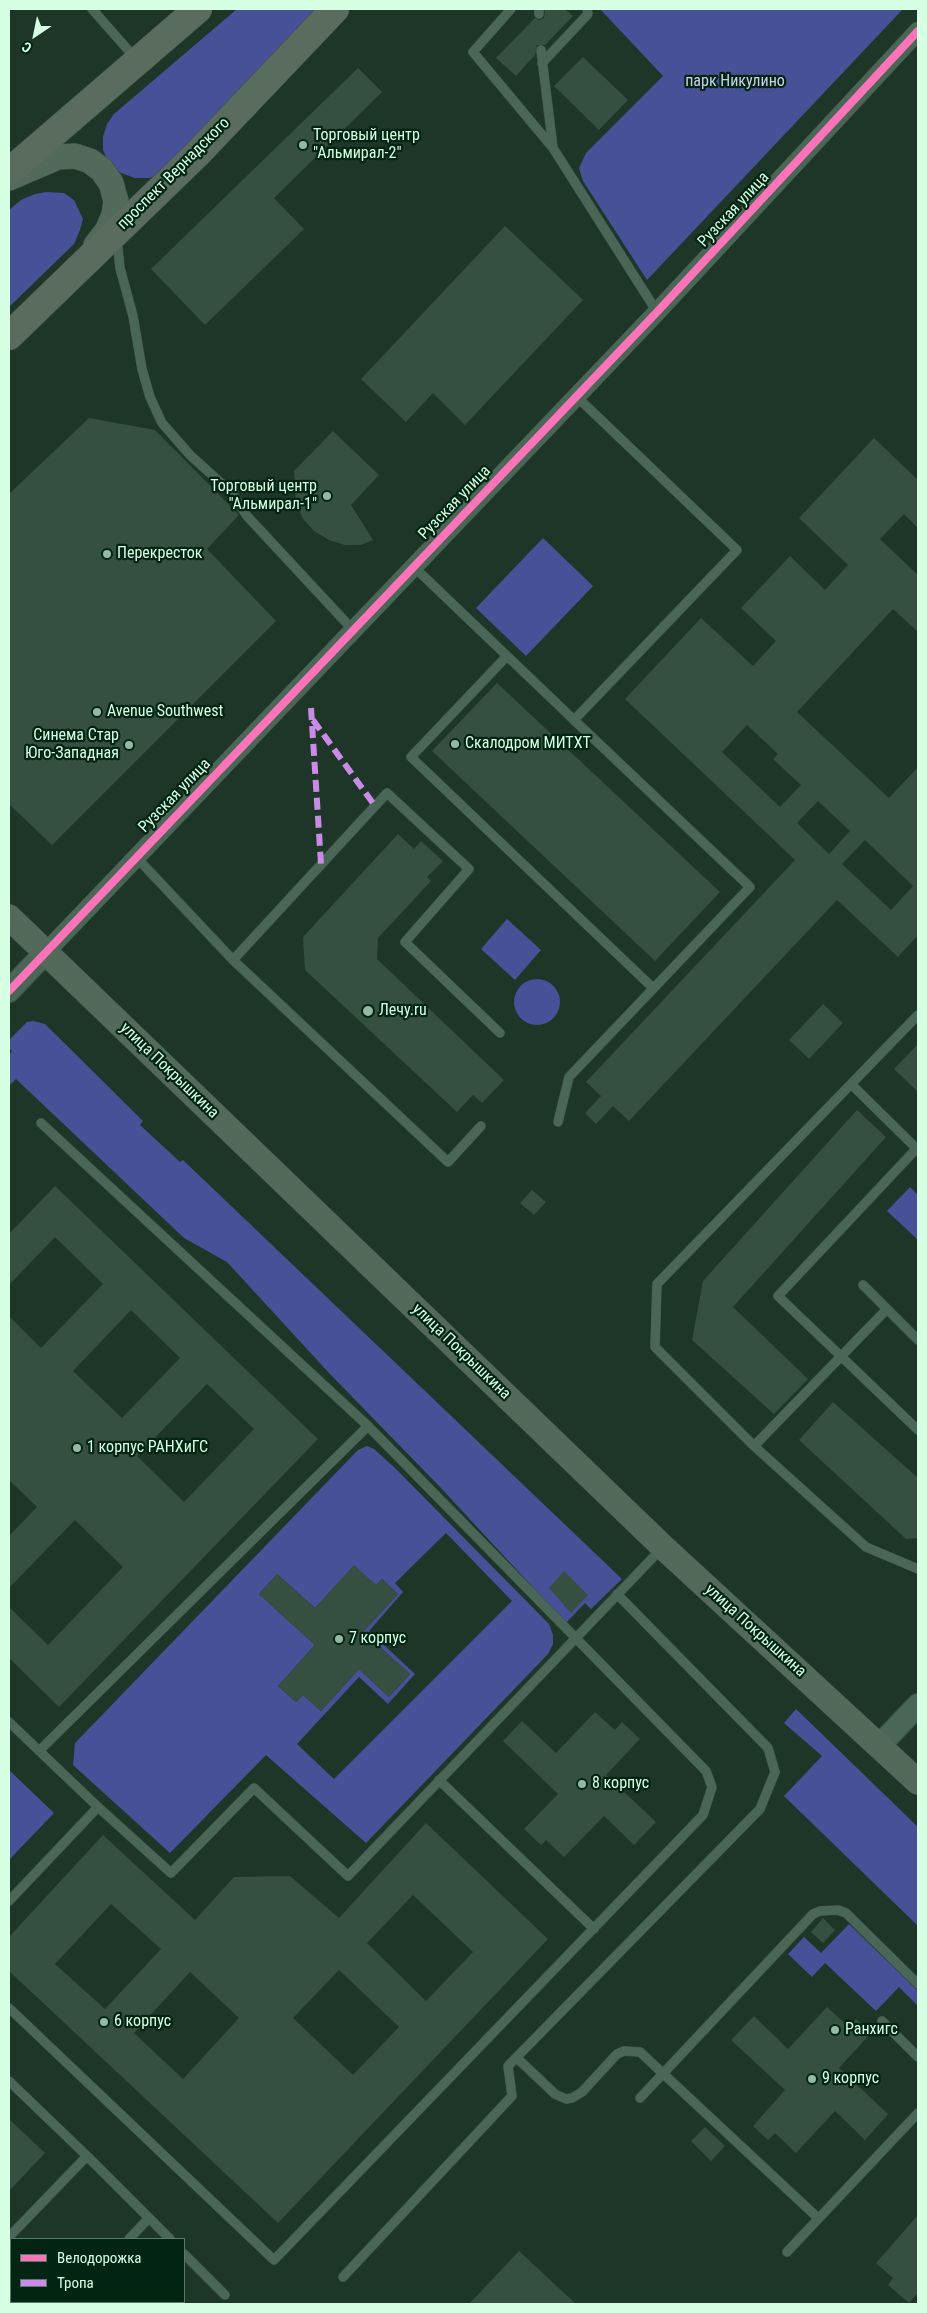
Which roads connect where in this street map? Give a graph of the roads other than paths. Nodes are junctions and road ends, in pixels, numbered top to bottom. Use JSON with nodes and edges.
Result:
{"nodes":[{"id":1,"x":93,"y":9,"type":"edge"},
{"id":2,"x":198,"y":9,"type":"edge"},
{"id":3,"x":335,"y":9,"type":"edge"},
{"id":4,"x":511,"y":9,"type":"edge"},
{"id":5,"x":586,"y":9,"type":"edge"},
{"id":6,"x":918,"y":32,"type":"edge"},
{"id":7,"x":541,"y":50,"type":"dead end"},
{"id":8,"x":137,"y":60,"type":"junction"},
{"id":9,"x":542,"y":63,"type":"junction"},
{"id":10,"x":553,"y":148,"type":"junction"},
{"id":11,"x":9,"y":172,"type":"edge"},
{"id":12,"x":9,"y":178,"type":"edge"},
{"id":13,"x":116,"y":232,"type":"junction"},
{"id":14,"x":80,"y":267,"type":"junction"},
{"id":15,"x":657,"y":312,"type":"junction"},
{"id":16,"x":9,"y":336,"type":"edge"},
{"id":17,"x":576,"y":396,"type":"junction"},
{"id":18,"x":413,"y":566,"type":"junction"},
{"id":19,"x":353,"y":630,"type":"junction"},
{"id":20,"x":507,"y":656,"type":"junction"},
{"id":21,"x":574,"y":720,"type":"junction"},
{"id":22,"x":136,"y":857,"type":"junction"},
{"id":23,"x":9,"y":917,"type":"edge"},
{"id":24,"x":46,"y":952,"type":"junction"},
{"id":25,"x":233,"y":960,"type":"junction"},
{"id":26,"x":653,"y":988,"type":"junction"},
{"id":27,"x":9,"y":991,"type":"edge"},
{"id":28,"x":918,"y":1015,"type":"edge"},
{"id":29,"x":500,"y":1033,"type":"dead end"},
{"id":30,"x":852,"y":1085,"type":"junction"},
{"id":31,"x":558,"y":1122,"type":"dead end"},
{"id":32,"x":40,"y":1123,"type":"dead end"},
{"id":33,"x":481,"y":1126,"type":"dead end"},
{"id":34,"x":918,"y":1148,"type":"edge"},
{"id":35,"x":863,"y":1285,"type":"dead end"},
{"id":36,"x":887,"y":1309,"type":"junction"},
{"id":37,"x":918,"y":1340,"type":"edge"},
{"id":38,"x":841,"y":1355,"type":"junction"},
{"id":39,"x":368,"y":1426,"type":"junction"},
{"id":40,"x":918,"y":1430,"type":"edge"},
{"id":41,"x":754,"y":1446,"type":"junction"},
{"id":42,"x":663,"y":1547,"type":"junction"},
{"id":43,"x":918,"y":1569,"type":"edge"},
{"id":44,"x":617,"y":1594,"type":"junction"},
{"id":45,"x":577,"y":1638,"type":"junction"},
{"id":46,"x":918,"y":1705,"type":"edge"},
{"id":47,"x":9,"y":1722,"type":"edge"},
{"id":48,"x":880,"y":1745,"type":"junction"},
{"id":49,"x":39,"y":1751,"type":"junction"},
{"id":50,"x":439,"y":1780,"type":"junction"},
{"id":51,"x":918,"y":1782,"type":"edge"},
{"id":52,"x":98,"y":1807,"type":"junction"},
{"id":53,"x":9,"y":1901,"type":"edge"},
{"id":54,"x":594,"y":1929,"type":"junction"},
{"id":55,"x":918,"y":1984,"type":"edge"},
{"id":56,"x":9,"y":2008,"type":"edge"},
{"id":57,"x":882,"y":2021,"type":"dead end"},
{"id":58,"x":918,"y":2057,"type":"edge"},
{"id":59,"x":517,"y":2058,"type":"junction"},
{"id":60,"x":664,"y":2072,"type":"junction"},
{"id":61,"x":9,"y":2081,"type":"edge"},
{"id":62,"x":640,"y":2098,"type":"dead end"},
{"id":63,"x":918,"y":2113,"type":"edge"},
{"id":64,"x":87,"y":2156,"type":"junction"},
{"id":65,"x":149,"y":2218,"type":"junction"},
{"id":66,"x":818,"y":2218,"type":"junction"},
{"id":67,"x":9,"y":2236,"type":"edge"},
{"id":68,"x":130,"y":2238,"type":"edge"},
{"id":69,"x":169,"y":2238,"type":"edge"},
{"id":70,"x":787,"y":2252,"type":"dead end"},
{"id":71,"x":185,"y":2255,"type":"edge"},
{"id":72,"x":342,"y":2277,"type":"dead end"},
{"id":73,"x":225,"y":2295,"type":"dead end"}],
"edges":[{"from":1,"to":8,"type":"lane"},
{"from":2,"to":8,"type":"main road"},
{"from":3,"to":13,"type":"main road","name":"проспект Вернадского"},
{"from":4,"to":10,"type":"lane"},
{"from":5,"to":9,"type":"lane"},
{"from":6,"to":15,"type":"street","name":"Рузская улица"},
{"from":7,"to":9,"type":"lane"},
{"from":8,"to":11,"type":"main road"},
{"from":9,"to":10,"type":"lane"},
{"from":10,"to":15,"type":"lane"},
{"from":12,"to":14,"type":"main road"},
{"from":13,"to":14,"type":"main road","name":"проспект Вернадского"},
{"from":13,"to":19,"type":"lane"},
{"from":14,"to":16,"type":"main road","name":"проспект Вернадского"},
{"from":15,"to":17,"type":"street","name":"Рузская улица"},
{"from":17,"to":18,"type":"street","name":"Рузская улица"},
{"from":17,"to":21,"type":"lane"},
{"from":18,"to":19,"type":"street","name":"Рузская улица"},
{"from":18,"to":20,"type":"lane"},
{"from":19,"to":22,"type":"street","name":"Рузская улица"},
{"from":20,"to":21,"type":"lane"},
{"from":20,"to":26,"type":"lane"},
{"from":21,"to":26,"type":"lane"},
{"from":22,"to":24,"type":"street","name":"Рузская улица"},
{"from":22,"to":25,"type":"lane"},
{"from":23,"to":24,"type":"main road","name":"улица Покрышкина"},
{"from":24,"to":27,"type":"street","name":"Рузская улица"},
{"from":24,"to":42,"type":"main road","name":"улица Покрышкина"},
{"from":25,"to":29,"type":"lane"},
{"from":25,"to":33,"type":"lane"},
{"from":26,"to":31,"type":"lane"},
{"from":28,"to":30,"type":"lane"},
{"from":30,"to":34,"type":"lane"},
{"from":30,"to":41,"type":"lane"},
{"from":32,"to":39,"type":"lane"},
{"from":34,"to":38,"type":"lane"},
{"from":35,"to":36,"type":"lane"},
{"from":36,"to":37,"type":"lane"},
{"from":36,"to":38,"type":"lane"},
{"from":38,"to":40,"type":"lane"},
{"from":38,"to":41,"type":"lane"},
{"from":39,"to":45,"type":"lane"},
{"from":39,"to":49,"type":"lane"},
{"from":41,"to":43,"type":"lane"},
{"from":42,"to":44,"type":"lane"},
{"from":42,"to":48,"type":"main road","name":"улица Покрышкина"},
{"from":44,"to":45,"type":"lane"},
{"from":44,"to":59,"type":"lane"},
{"from":45,"to":50,"type":"lane"},
{"from":45,"to":54,"type":"lane"},
{"from":46,"to":48,"type":"street"},
{"from":47,"to":49,"type":"lane"},
{"from":48,"to":51,"type":"main road","name":"улица Покрышкина"},
{"from":49,"to":52,"type":"lane"},
{"from":50,"to":52,"type":"lane"},
{"from":50,"to":54,"type":"lane"},
{"from":52,"to":53,"type":"lane"},
{"from":54,"to":56,"type":"lane"},
{"from":55,"to":60,"type":"lane"},
{"from":57,"to":58,"type":"lane"},
{"from":59,"to":60,"type":"lane"},
{"from":59,"to":72,"type":"lane"},
{"from":60,"to":62,"type":"lane"},
{"from":60,"to":66,"type":"lane"},
{"from":61,"to":64,"type":"lane"},
{"from":63,"to":66,"type":"lane"},
{"from":64,"to":65,"type":"lane"},
{"from":64,"to":67,"type":"lane"},
{"from":65,"to":68,"type":"lane"},
{"from":65,"to":69,"type":"lane"},
{"from":66,"to":70,"type":"lane"},
{"from":71,"to":73,"type":"lane"}]}
